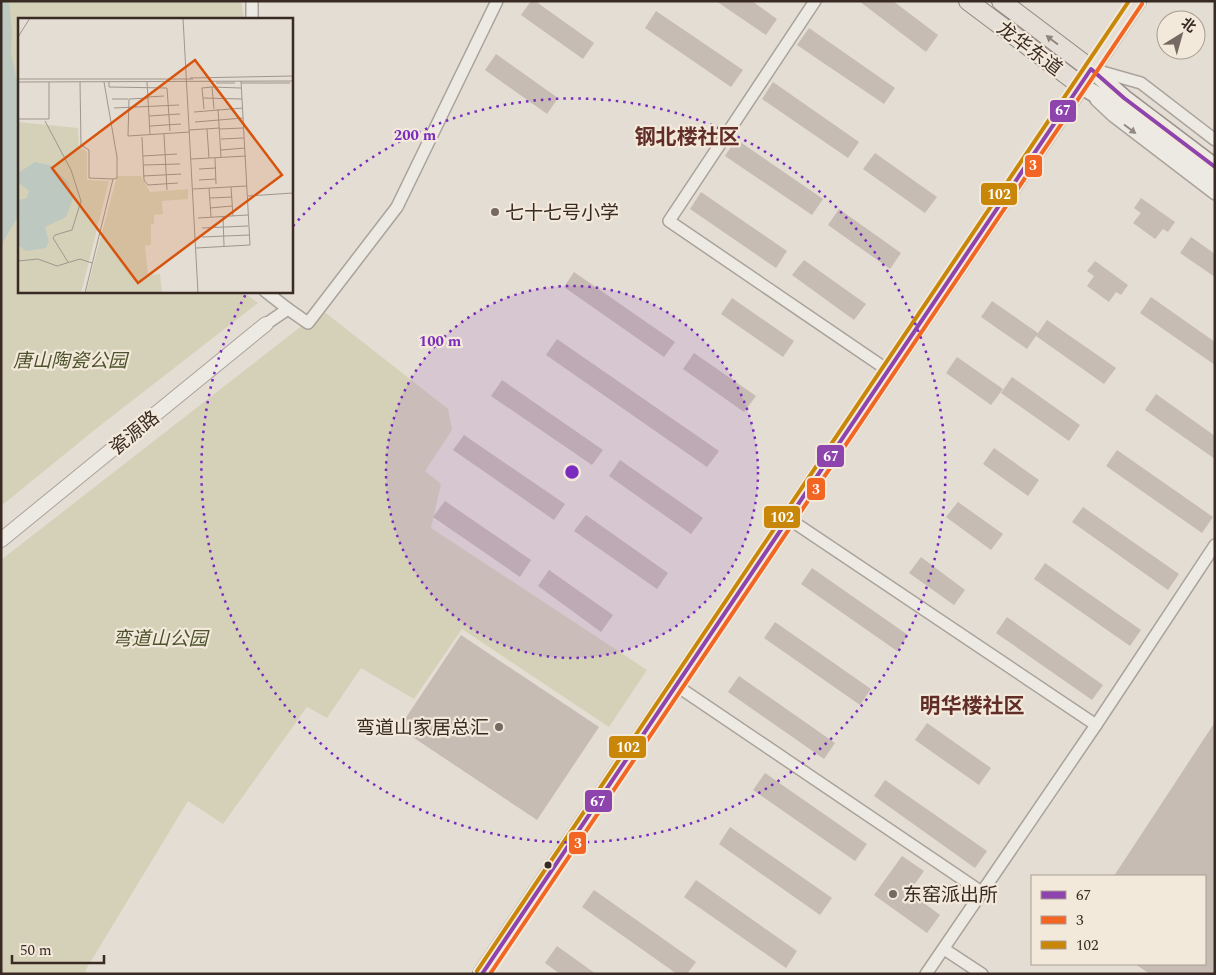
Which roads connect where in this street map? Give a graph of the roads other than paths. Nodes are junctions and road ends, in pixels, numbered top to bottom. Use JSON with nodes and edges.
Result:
{"nodes":[{"id":1,"x":252,"y":1,"type":"edge"},
{"id":2,"x":497,"y":1,"type":"edge"},
{"id":3,"x":815,"y":1,"type":"edge"},
{"id":4,"x":968,"y":1,"type":"edge"},
{"id":5,"x":1001,"y":1,"type":"edge"},
{"id":6,"x":1136,"y":1,"type":"edge"},
{"id":7,"x":252,"y":18,"type":"edge"},
{"id":8,"x":1091,"y":69,"type":"junction"},
{"id":9,"x":1080,"y":85,"type":"junction"},
{"id":10,"x":1215,"y":140,"type":"edge"},
{"id":11,"x":1215,"y":167,"type":"edge"},
{"id":12,"x":1215,"y":182,"type":"edge"},
{"id":13,"x":1215,"y":194,"type":"edge"},
{"id":14,"x":266,"y":292,"type":"edge"},
{"id":15,"x":288,"y":309,"type":"junction"},
{"id":16,"x":266,"y":324,"type":"joint"},
{"id":17,"x":889,"y":371,"type":"junction"},
{"id":18,"x":789,"y":520,"type":"junction"},
{"id":19,"x":1,"y":540,"type":"edge"},
{"id":20,"x":1215,"y":545,"type":"edge"},
{"id":21,"x":677,"y":686,"type":"junction"},
{"id":22,"x":1096,"y":725,"type":"junction"},
{"id":23,"x":983,"y":892,"type":"junction"},
{"id":24,"x":944,"y":949,"type":"junction"},
{"id":25,"x":482,"y":974,"type":"edge"},
{"id":26,"x":926,"y":974,"type":"edge"},
{"id":27,"x":982,"y":974,"type":"edge"}],
"edges":[{"from":1,"to":7,"type":"street"},
{"from":2,"to":15,"type":"street"},
{"from":3,"to":17,"type":"street"},
{"from":4,"to":9,"type":"main road","name":"龙华东道"},
{"from":8,"to":5,"type":"main road","name":"龙华东道","one_way":true},
{"from":6,"to":8,"type":"main road"},
{"from":8,"to":9,"type":"main road"},
{"from":8,"to":10,"type":"street"},
{"from":8,"to":11,"type":"main road","name":"龙华东道"},
{"from":9,"to":12,"type":"main road","name":"龙华东道"},
{"from":9,"to":13,"type":"street","one_way":true},
{"from":9,"to":17,"type":"main road"},
{"from":14,"to":15,"type":"street"},
{"from":15,"to":16,"type":"street"},
{"from":16,"to":19,"type":"street","name":"瓷源路"},
{"from":17,"to":18,"type":"main road"},
{"from":18,"to":21,"type":"main road"},
{"from":18,"to":22,"type":"street"},
{"from":20,"to":22,"type":"street"},
{"from":21,"to":23,"type":"street"},
{"from":21,"to":25,"type":"main road"},
{"from":22,"to":23,"type":"street"},
{"from":23,"to":24,"type":"street"},
{"from":24,"to":26,"type":"street"},
{"from":24,"to":27,"type":"street"}]}
